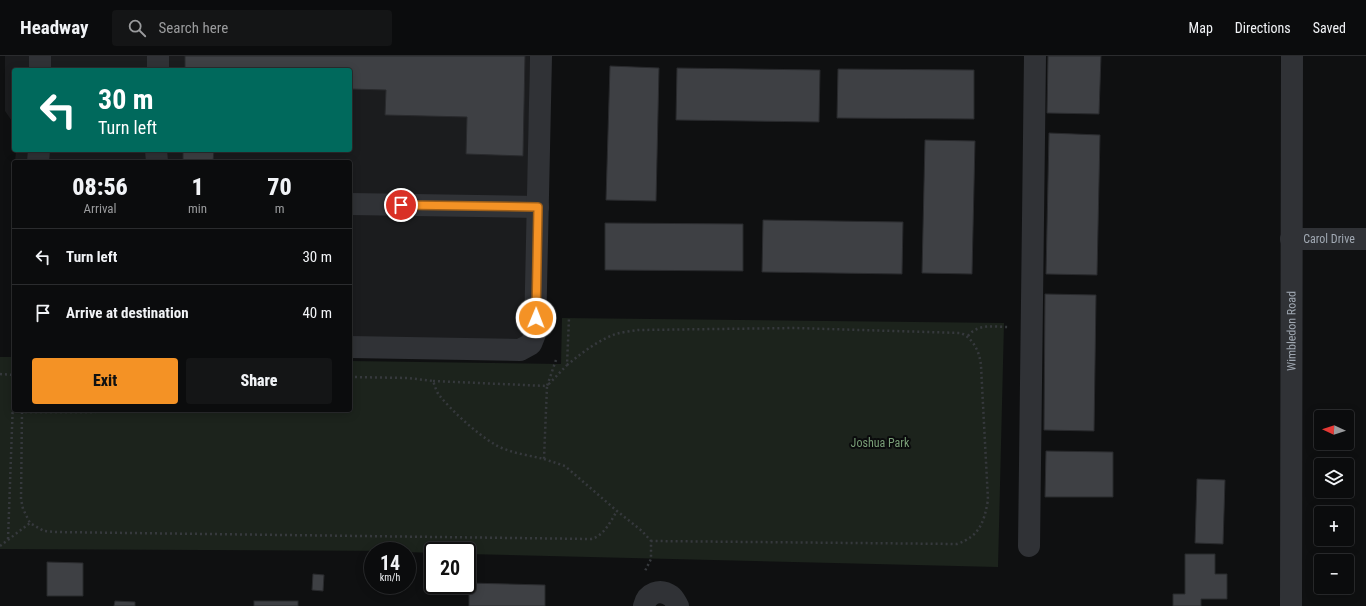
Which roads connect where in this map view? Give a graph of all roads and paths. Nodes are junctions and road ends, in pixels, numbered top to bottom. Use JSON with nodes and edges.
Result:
{"nodes":[{"id":1,"x":40,"y":56,"type":"edge"},
{"id":2,"x":158,"y":56,"type":"edge"},
{"id":3,"x":541,"y":56,"type":"edge"},
{"id":4,"x":1035,"y":56,"type":"edge"},
{"id":5,"x":1292,"y":56,"type":"edge"},
{"id":6,"x":40,"y":68,"type":"edge"},
{"id":7,"x":158,"y":68,"type":"edge"},
{"id":8,"x":352,"y":204,"type":"edge"},
{"id":9,"x":538,"y":207,"type":"junction"},
{"id":10,"x":1291,"y":239,"type":"junction"},
{"id":11,"x":1366,"y":239,"type":"edge"},
{"id":12,"x":569,"y":318,"type":"dead end"},
{"id":13,"x":1032,"y":327,"type":"junction"},
{"id":14,"x":968,"y":336,"type":"junction"},
{"id":15,"x":352,"y":347,"type":"edge"},
{"id":16,"x":556,"y":360,"type":"dead end"},
{"id":17,"x":567,"y":365,"type":"junction"},
{"id":18,"x":0,"y":374,"type":"edge"},
{"id":19,"x":12,"y":374,"type":"edge"},
{"id":20,"x":352,"y":377,"type":"edge"},
{"id":21,"x":433,"y":381,"type":"junction"},
{"id":22,"x":547,"y":386,"type":"junction"},
{"id":23,"x":13,"y":412,"type":"edge"},
{"id":24,"x":22,"y":412,"type":"edge"},
{"id":25,"x":544,"y":459,"type":"junction"},
{"id":26,"x":617,"y":511,"type":"junction"},
{"id":27,"x":30,"y":523,"type":"junction"},
{"id":28,"x":8,"y":540,"type":"junction"},
{"id":29,"x":651,"y":540,"type":"junction"},
{"id":30,"x":0,"y":546,"type":"edge"},
{"id":31,"x":1029,"y":546,"type":"dead end"},
{"id":32,"x":641,"y":579,"type":"dead end"},
{"id":33,"x":644,"y":606,"type":"edge"},
{"id":34,"x":678,"y":606,"type":"edge"},
{"id":35,"x":1291,"y":606,"type":"edge"}],
"edges":[{"from":1,"to":6,"type":"street"},
{"from":2,"to":7,"type":"street"},
{"from":3,"to":9,"type":"street"},
{"from":4,"to":13,"type":"street"},
{"from":5,"to":10,"type":"street","name":"Wimbledon Road"},
{"from":8,"to":9,"type":"street"},
{"from":9,"to":15,"type":"street"},
{"from":10,"to":11,"type":"street","name":"Carol Drive"},
{"from":10,"to":35,"type":"street","name":"Wimbledon Road"},
{"from":12,"to":17,"type":"path"},
{"from":13,"to":14,"type":"path"},
{"from":13,"to":31,"type":"street"},
{"from":14,"to":17,"type":"path"},
{"from":14,"to":29,"type":"path"},
{"from":16,"to":22,"type":"path"},
{"from":17,"to":22,"type":"path"},
{"from":18,"to":19,"type":"path"},
{"from":20,"to":21,"type":"path"},
{"from":21,"to":22,"type":"path"},
{"from":21,"to":25,"type":"path"},
{"from":22,"to":25,"type":"path"},
{"from":23,"to":28,"type":"path"},
{"from":24,"to":27,"type":"path"},
{"from":25,"to":26,"type":"path"},
{"from":26,"to":27,"type":"path"},
{"from":26,"to":29,"type":"path"},
{"from":27,"to":28,"type":"path"},
{"from":28,"to":30,"type":"path"},
{"from":29,"to":32,"type":"path"},
{"from":33,"to":34,"type":"street"}]}
